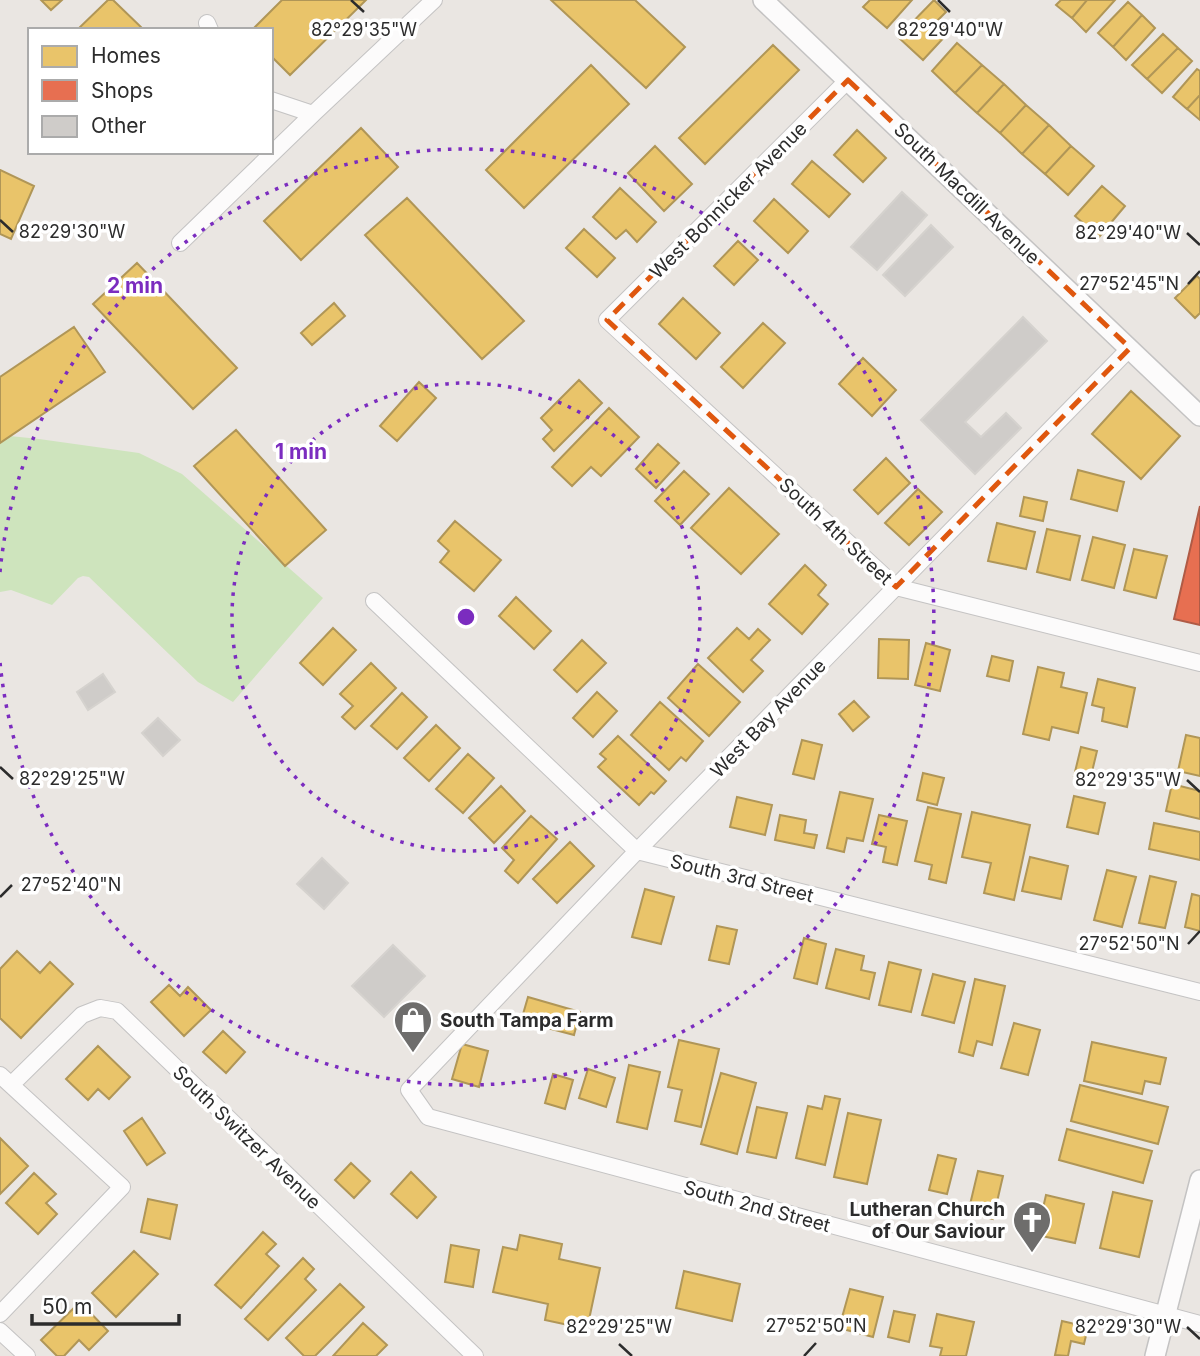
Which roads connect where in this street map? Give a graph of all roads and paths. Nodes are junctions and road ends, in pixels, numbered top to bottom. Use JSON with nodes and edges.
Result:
{"nodes":[{"id":1,"x":434,"y":0,"type":"edge"},
{"id":2,"x":763,"y":0,"type":"edge"},
{"id":3,"x":848,"y":80,"type":"junction"},
{"id":4,"x":273,"y":101,"type":"edge"},
{"id":5,"x":313,"y":114,"type":"junction"},
{"id":6,"x":273,"y":153,"type":"edge"},
{"id":7,"x":272,"y":154,"type":"edge"},
{"id":8,"x":180,"y":243,"type":"dead end"},
{"id":9,"x":607,"y":320,"type":"joint"},
{"id":10,"x":1130,"y":348,"type":"junction"},
{"id":11,"x":1200,"y":416,"type":"edge"},
{"id":12,"x":896,"y":587,"type":"junction"},
{"id":13,"x":374,"y":601,"type":"dead end"},
{"id":14,"x":1200,"y":663,"type":"edge"},
{"id":15,"x":637,"y":852,"type":"junction"},
{"id":16,"x":1200,"y":992,"type":"edge"},
{"id":17,"x":6,"y":1080,"type":"edge"},
{"id":18,"x":409,"y":1090,"type":"joint"},
{"id":19,"x":1200,"y":1180,"type":"edge"},
{"id":20,"x":0,"y":1314,"type":"edge"},
{"id":21,"x":1165,"y":1315,"type":"junction"},
{"id":22,"x":1200,"y":1324,"type":"edge"},
{"id":23,"x":0,"y":1331,"type":"edge"},
{"id":24,"x":27,"y":1356,"type":"edge"},
{"id":25,"x":475,"y":1356,"type":"edge"},
{"id":26,"x":1155,"y":1356,"type":"edge"}],
"edges":[{"from":1,"to":5,"type":"street"},
{"from":2,"to":3,"type":"street","name":"South Macdill Avenue"},
{"from":3,"to":9,"type":"street","name":"West Bonnicker Avenue"},
{"from":3,"to":10,"type":"street","name":"South Macdill Avenue"},
{"from":4,"to":5,"type":"street"},
{"from":5,"to":6,"type":"street"},
{"from":7,"to":8,"type":"street"},
{"from":9,"to":12,"type":"street","name":"South 4th Street"},
{"from":10,"to":11,"type":"street","name":"South Macdill Avenue"},
{"from":10,"to":12,"type":"street","name":"West Bay Avenue"},
{"from":12,"to":14,"type":"street","name":"South 4th Street"},
{"from":12,"to":15,"type":"street","name":"West Bay Avenue"},
{"from":13,"to":15,"type":"street","name":"South 3rd Street"},
{"from":15,"to":16,"type":"street","name":"South 3rd Street"},
{"from":15,"to":18,"type":"street","name":"West Bay Avenue"},
{"from":17,"to":20,"type":"street"},
{"from":17,"to":25,"type":"street","name":"South Switzer Avenue"},
{"from":18,"to":21,"type":"street","name":"South 2nd Street"},
{"from":19,"to":21,"type":"street"},
{"from":21,"to":22,"type":"street","name":"South 2nd Street"},
{"from":21,"to":26,"type":"street"},
{"from":23,"to":24,"type":"street"}]}
